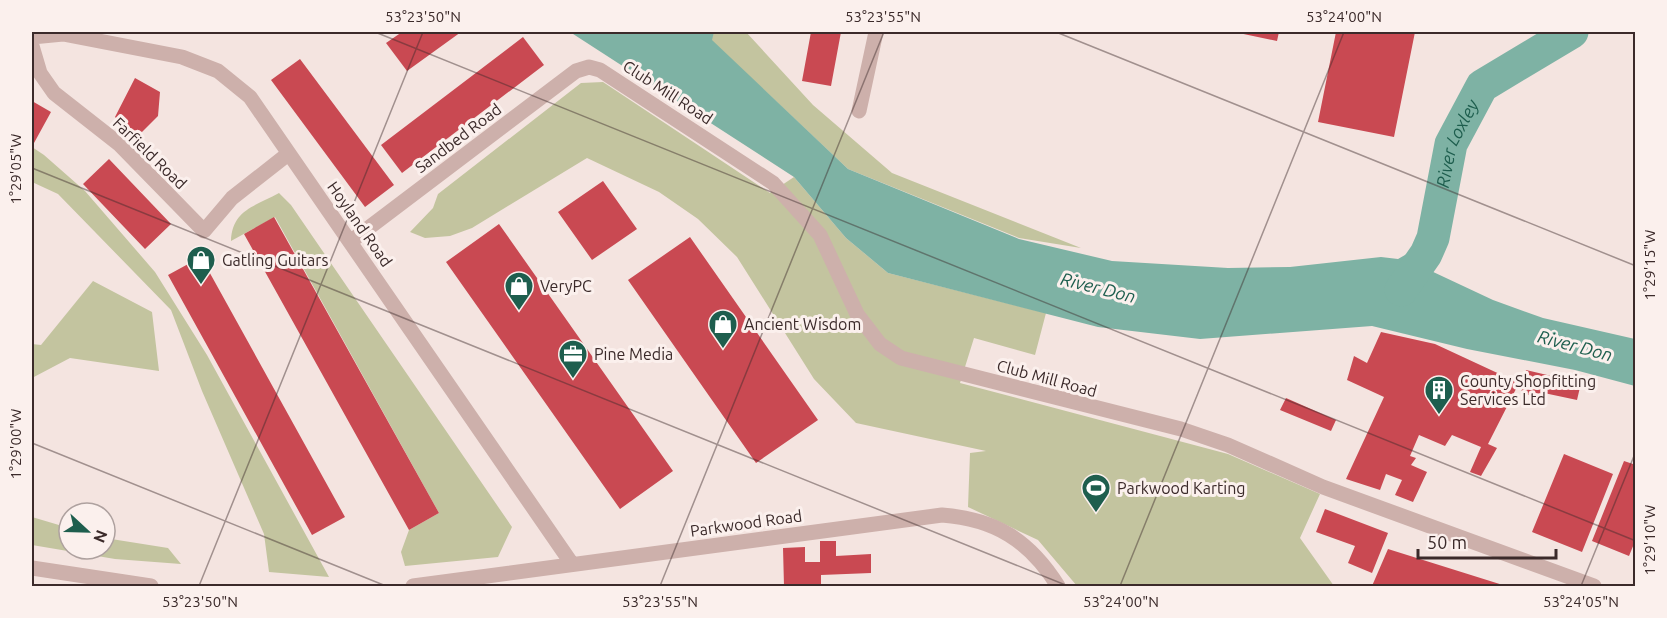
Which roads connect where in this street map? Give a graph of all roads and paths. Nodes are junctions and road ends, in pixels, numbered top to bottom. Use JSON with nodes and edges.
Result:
{"nodes":[{"id":1,"x":876,"y":32,"type":"edge"},
{"id":2,"x":32,"y":37,"type":"edge"},
{"id":3,"x":32,"y":46,"type":"edge"},
{"id":4,"x":589,"y":67,"type":"joint"},
{"id":5,"x":859,"y":111,"type":"dead end"},
{"id":6,"x":288,"y":154,"type":"junction"},
{"id":7,"x":350,"y":242,"type":"junction"},
{"id":8,"x":572,"y":564,"type":"junction"},
{"id":9,"x":32,"y":568,"type":"edge"},
{"id":10,"x":151,"y":586,"type":"edge"},
{"id":11,"x":413,"y":586,"type":"edge"},
{"id":12,"x":1058,"y":586,"type":"edge"},
{"id":13,"x":1594,"y":586,"type":"edge"}],
"edges":[{"from":1,"to":5,"type":"street"},
{"from":2,"to":6,"type":"street","name":"Hoyland Road"},
{"from":3,"to":6,"type":"street","name":"Farfield Road"},
{"from":4,"to":7,"type":"street","name":"Sandbed Road"},
{"from":4,"to":13,"type":"street","name":"Club Mill Road"},
{"from":6,"to":7,"type":"street","name":"Hoyland Road"},
{"from":7,"to":8,"type":"street","name":"Hoyland Road"},
{"from":8,"to":11,"type":"street","name":"Parkwood Road"},
{"from":8,"to":12,"type":"street","name":"Parkwood Road"},
{"from":9,"to":10,"type":"street"}]}
